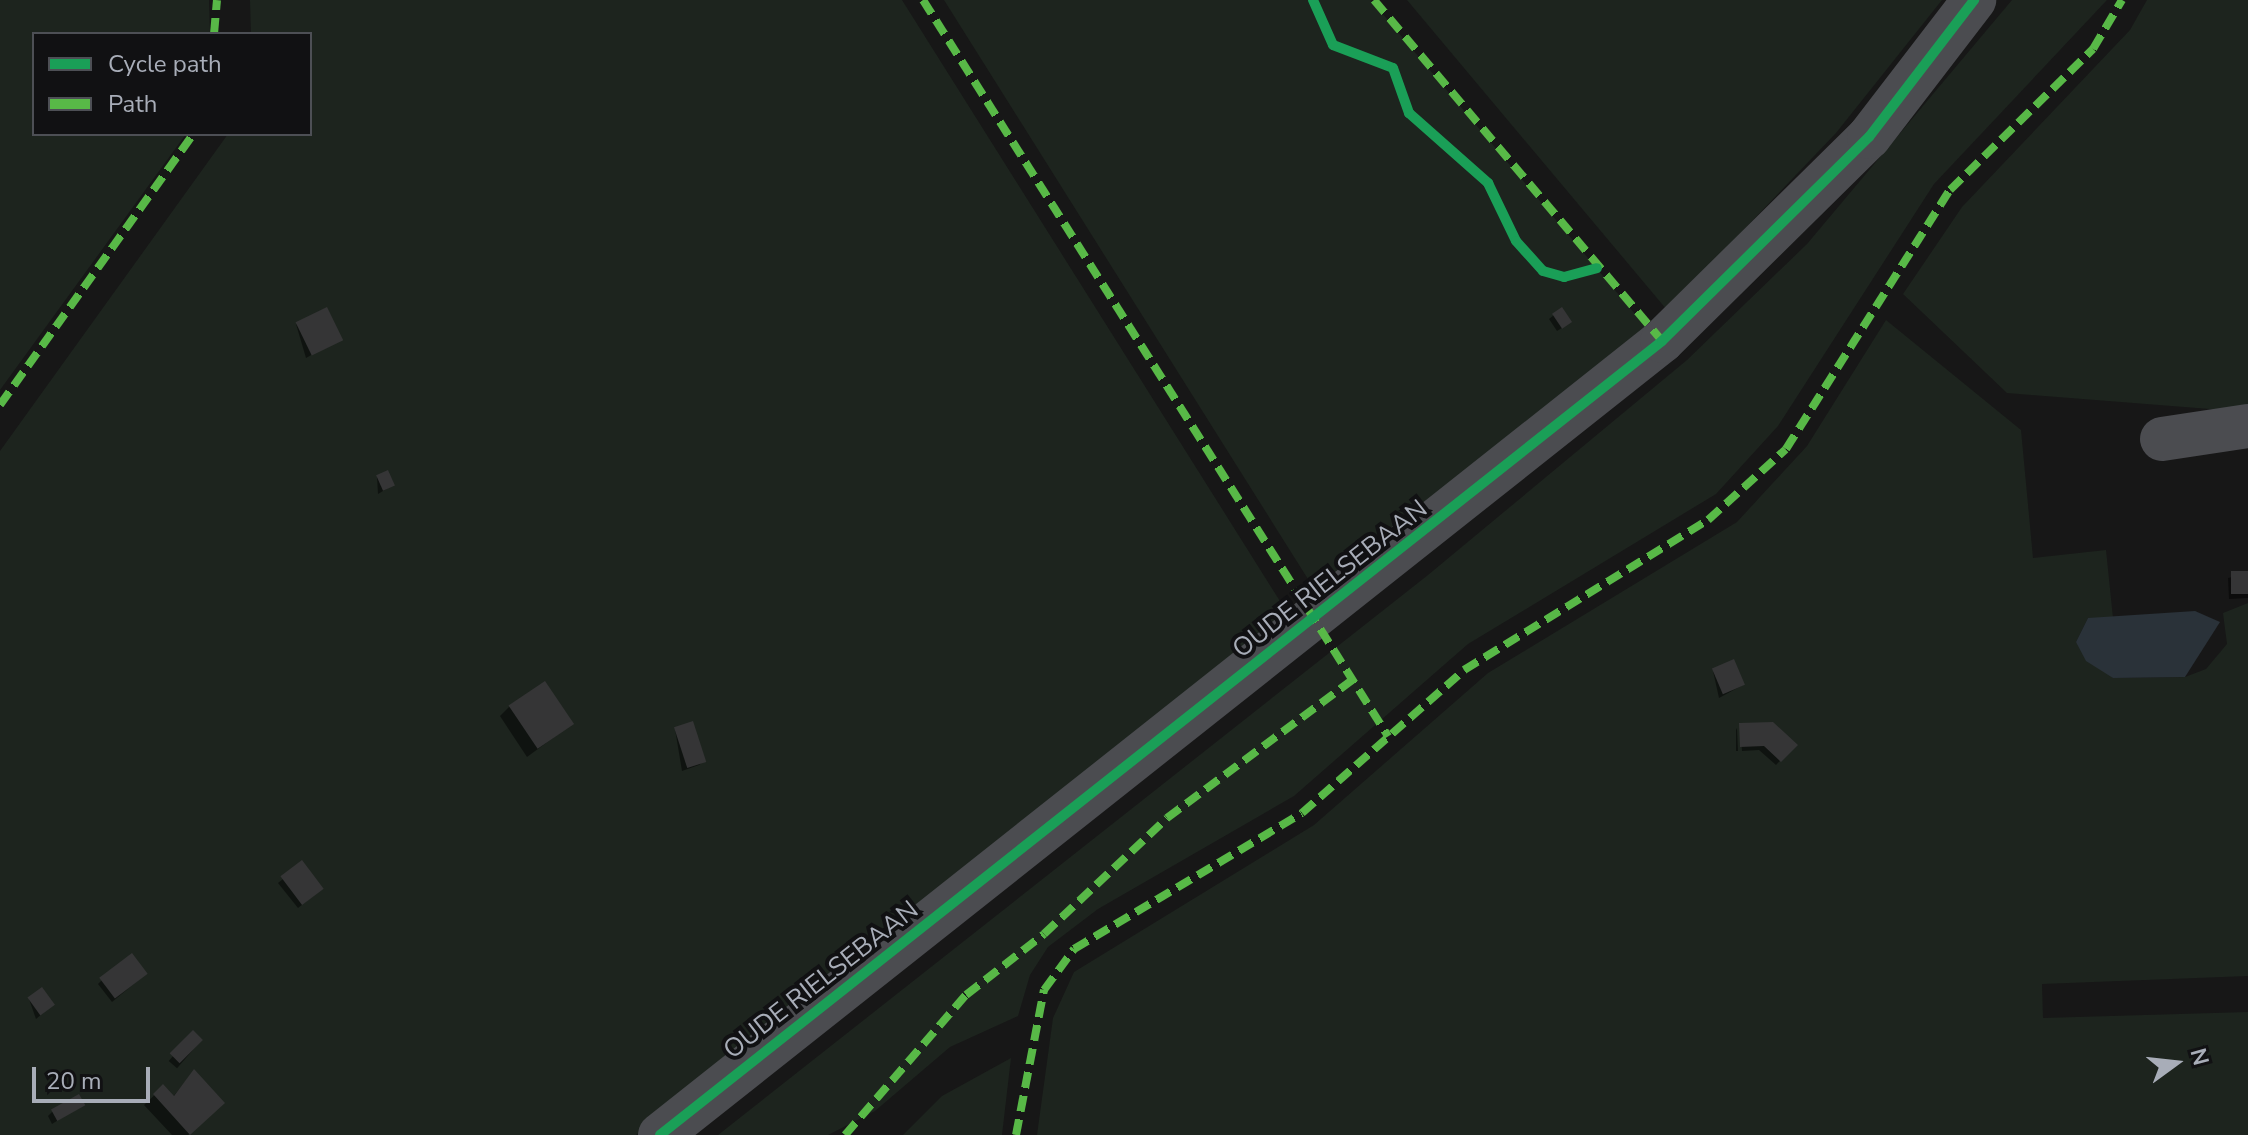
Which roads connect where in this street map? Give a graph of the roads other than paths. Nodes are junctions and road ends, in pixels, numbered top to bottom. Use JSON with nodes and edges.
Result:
{"nodes":[{"id":1,"x":1974,"y":0,"type":"edge"},
{"id":2,"x":2248,"y":426,"type":"edge"},
{"id":3,"x":2162,"y":439,"type":"dead end"},
{"id":4,"x":660,"y":1135,"type":"edge"}],
"edges":[{"from":1,"to":4,"type":"street","name":"OUDE RIELSEBAAN"},
{"from":2,"to":3,"type":"street"}]}
